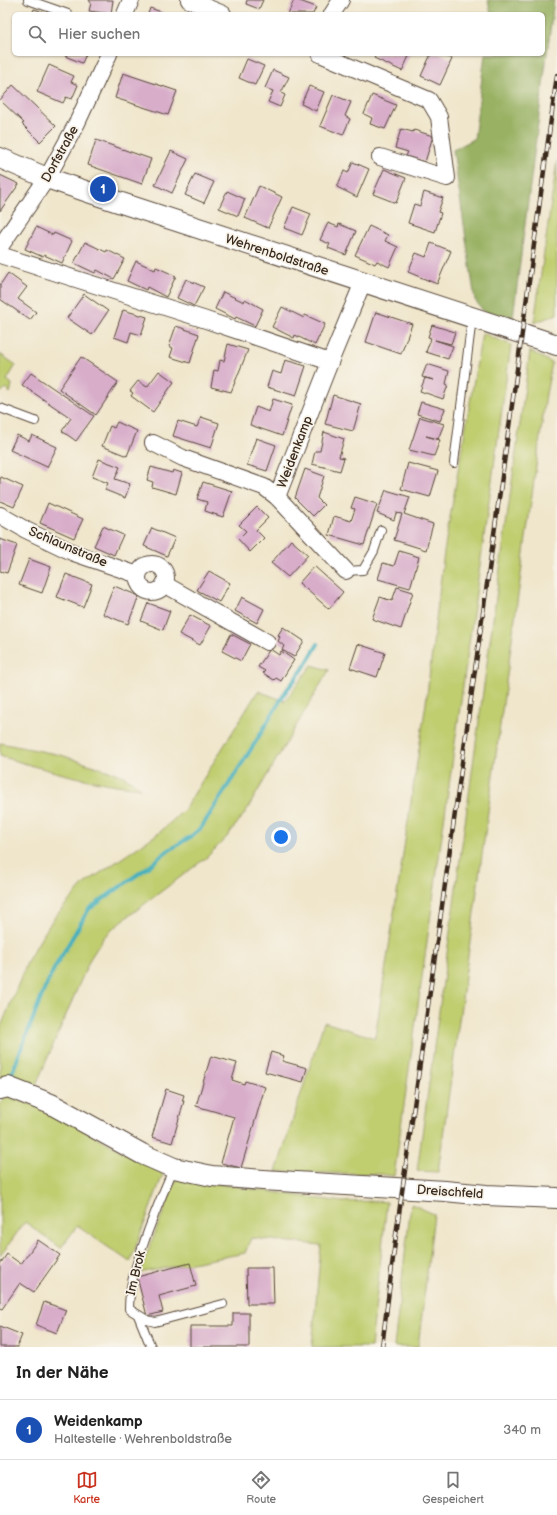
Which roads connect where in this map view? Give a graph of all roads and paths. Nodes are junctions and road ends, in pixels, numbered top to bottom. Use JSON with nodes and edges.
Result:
{"nodes":[{"id":1,"x":28,"y":0,"type":"edge"},
{"id":2,"x":131,"y":0,"type":"edge"},
{"id":3,"x":189,"y":0,"type":"edge"},
{"id":4,"x":341,"y":0,"type":"edge"},
{"id":5,"x":62,"y":12,"type":"edge"},
{"id":6,"x":126,"y":12,"type":"edge"},
{"id":7,"x":218,"y":12,"type":"edge"},
{"id":8,"x":333,"y":12,"type":"edge"},
{"id":9,"x":108,"y":56,"type":"edge"},
{"id":10,"x":325,"y":56,"type":"edge"},
{"id":11,"x":380,"y":157,"type":"dead end"},
{"id":12,"x":0,"y":158,"type":"edge"},
{"id":13,"x":47,"y":178,"type":"junction"},
{"id":14,"x":0,"y":247,"type":"edge"},
{"id":15,"x":0,"y":255,"type":"edge"},
{"id":16,"x":363,"y":282,"type":"junction"},
{"id":17,"x":472,"y":318,"type":"junction"},
{"id":18,"x":557,"y":345,"type":"edge"},
{"id":19,"x":330,"y":362,"type":"junction"},
{"id":20,"x":0,"y":408,"type":"edge"},
{"id":21,"x":35,"y":421,"type":"dead end"},
{"id":22,"x":153,"y":443,"type":"dead end"},
{"id":23,"x":454,"y":463,"type":"dead end"},
{"id":24,"x":277,"y":497,"type":"junction"},
{"id":25,"x":0,"y":515,"type":"edge"},
{"id":26,"x":381,"y":530,"type":"dead end"},
{"id":27,"x":346,"y":571,"type":"joint"},
{"id":28,"x":267,"y":642,"type":"dead end"},
{"id":29,"x":0,"y":1088,"type":"edge"},
{"id":30,"x":174,"y":1168,"type":"junction"},
{"id":31,"x":557,"y":1198,"type":"edge"},
{"id":32,"x":223,"y":1304,"type":"dead end"},
{"id":33,"x":138,"y":1314,"type":"junction"},
{"id":34,"x":151,"y":1347,"type":"edge"}],
"edges":[{"from":1,"to":5,"type":"lane"},
{"from":2,"to":6,"type":"street"},
{"from":3,"to":7,"type":"street"},
{"from":4,"to":8,"type":"street"},
{"from":9,"to":13,"type":"street","name":"Dorfstraße"},
{"from":10,"to":11,"type":"street"},
{"from":12,"to":13,"type":"street","name":"Wehrenboldstraße"},
{"from":13,"to":14,"type":"street","name":"Dorfstraße"},
{"from":13,"to":16,"type":"street","name":"Wehrenboldstraße"},
{"from":15,"to":19,"type":"street"},
{"from":16,"to":17,"type":"street","name":"Wehrenboldstraße"},
{"from":16,"to":19,"type":"street","name":"Weidenkamp"},
{"from":17,"to":18,"type":"street","name":"Wehrenboldstraße"},
{"from":17,"to":23,"type":"lane"},
{"from":19,"to":24,"type":"street","name":"Weidenkamp"},
{"from":20,"to":21,"type":"lane"},
{"from":22,"to":24,"type":"street","name":"Weidenkamp"},
{"from":24,"to":27,"type":"street","name":"Weidenkamp"},
{"from":25,"to":28,"type":"street","name":"Schlaunstraße"},
{"from":26,"to":27,"type":"lane"},
{"from":29,"to":30,"type":"street"},
{"from":30,"to":31,"type":"street","name":"Dreischfeld"},
{"from":30,"to":33,"type":"lane","name":"Im Brok"},
{"from":32,"to":33,"type":"lane","name":"Im Brok"},
{"from":33,"to":34,"type":"lane"}]}
